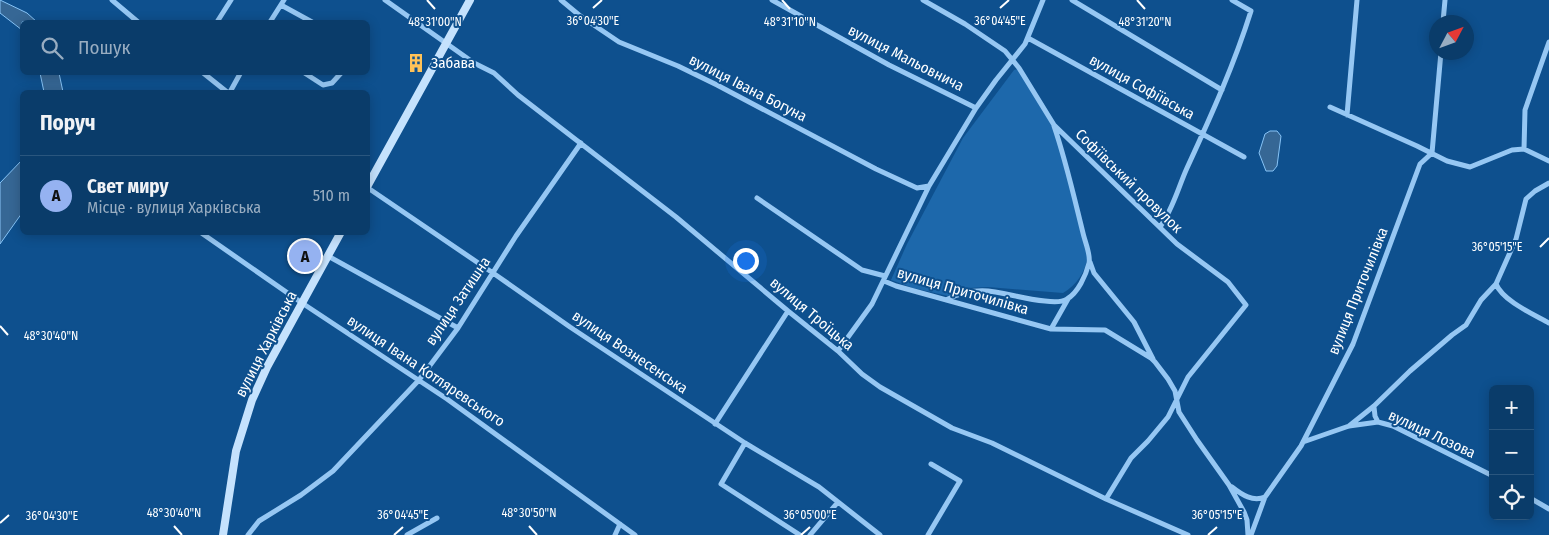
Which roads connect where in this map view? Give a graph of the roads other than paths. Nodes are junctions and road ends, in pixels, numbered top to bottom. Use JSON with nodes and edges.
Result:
{"nodes":[{"id":1,"x":112,"y":0,"type":"edge"},
{"id":2,"x":231,"y":0,"type":"edge"},
{"id":3,"x":385,"y":0,"type":"edge"},
{"id":4,"x":470,"y":0,"type":"edge"},
{"id":5,"x":561,"y":0,"type":"edge"},
{"id":6,"x":772,"y":0,"type":"edge"},
{"id":7,"x":923,"y":0,"type":"edge"},
{"id":8,"x":1043,"y":0,"type":"edge"},
{"id":9,"x":1072,"y":0,"type":"edge"},
{"id":10,"x":1232,"y":0,"type":"edge"},
{"id":11,"x":1357,"y":0,"type":"edge"},
{"id":12,"x":1445,"y":0,"type":"edge"},
{"id":13,"x":282,"y":3,"type":"edge"},
{"id":14,"x":1444,"y":15,"type":"edge"},
{"id":15,"x":136,"y":20,"type":"edge"},
{"id":16,"x":218,"y":20,"type":"edge"},
{"id":17,"x":271,"y":20,"type":"edge"},
{"id":18,"x":309,"y":20,"type":"edge"},
{"id":19,"x":1028,"y":38,"type":"junction"},
{"id":20,"x":1549,"y":42,"type":"edge"},
{"id":21,"x":446,"y":43,"type":"junction"},
{"id":22,"x":1012,"y":59,"type":"junction"},
{"id":23,"x":1440,"y":60,"type":"edge"},
{"id":24,"x":206,"y":75,"type":"edge"},
{"id":25,"x":239,"y":75,"type":"edge"},
{"id":26,"x":308,"y":75,"type":"edge"},
{"id":27,"x":339,"y":75,"type":"edge"},
{"id":28,"x":225,"y":90,"type":"edge"},
{"id":29,"x":229,"y":90,"type":"edge"},
{"id":30,"x":1222,"y":90,"type":"junction"},
{"id":31,"x":1330,"y":107,"type":"dead end"},
{"id":32,"x":976,"y":108,"type":"junction"},
{"id":33,"x":1347,"y":115,"type":"junction"},
{"id":34,"x":1054,"y":125,"type":"junction"},
{"id":35,"x":1202,"y":135,"type":"junction"},
{"id":36,"x":581,"y":143,"type":"junction"},
{"id":37,"x":1524,"y":149,"type":"junction"},
{"id":38,"x":1432,"y":153,"type":"junction"},
{"id":39,"x":1244,"y":157,"type":"dead end"},
{"id":40,"x":1549,"y":161,"type":"edge"},
{"id":41,"x":370,"y":183,"type":"edge"},
{"id":42,"x":1549,"y":183,"type":"edge"},
{"id":43,"x":929,"y":186,"type":"junction"},
{"id":44,"x":370,"y":188,"type":"edge"},
{"id":45,"x":757,"y":198,"type":"dead end"},
{"id":46,"x":1160,"y":227,"type":"junction"},
{"id":47,"x":204,"y":235,"type":"edge"},
{"id":48,"x":339,"y":235,"type":"edge"},
{"id":49,"x":328,"y":256,"type":"junction"},
{"id":50,"x":1089,"y":262,"type":"junction"},
{"id":51,"x":493,"y":273,"type":"junction"},
{"id":52,"x":884,"y":278,"type":"junction"},
{"id":53,"x":1496,"y":284,"type":"junction"},
{"id":54,"x":1068,"y":299,"type":"junction"},
{"id":55,"x":947,"y":300,"type":"junction"},
{"id":56,"x":302,"y":303,"type":"junction"},
{"id":57,"x":788,"y":311,"type":"junction"},
{"id":58,"x":1549,"y":323,"type":"edge"},
{"id":59,"x":458,"y":328,"type":"junction"},
{"id":60,"x":1051,"y":329,"type":"junction"},
{"id":61,"x":838,"y":351,"type":"junction"},
{"id":62,"x":1155,"y":362,"type":"junction"},
{"id":63,"x":419,"y":380,"type":"junction"},
{"id":64,"x":1177,"y":402,"type":"junction"},
{"id":65,"x":1374,"y":406,"type":"junction"},
{"id":66,"x":1378,"y":422,"type":"junction"},
{"id":67,"x":715,"y":424,"type":"junction"},
{"id":68,"x":1349,"y":426,"type":"junction"},
{"id":69,"x":1302,"y":442,"type":"junction"},
{"id":70,"x":745,"y":443,"type":"junction"},
{"id":71,"x":930,"y":464,"type":"dead end"},
{"id":72,"x":1491,"y":475,"type":"edge"},
{"id":73,"x":1229,"y":484,"type":"junction"},
{"id":74,"x":1265,"y":497,"type":"junction"},
{"id":75,"x":1106,"y":499,"type":"junction"},
{"id":76,"x":1534,"y":500,"type":"edge"},
{"id":77,"x":838,"y":502,"type":"junction"},
{"id":78,"x":1549,"y":509,"type":"edge"},
{"id":79,"x":437,"y":518,"type":"dead end"},
{"id":80,"x":620,"y":524,"type":"junction"},
{"id":81,"x":224,"y":535,"type":"edge"},
{"id":82,"x":248,"y":535,"type":"edge"},
{"id":83,"x":407,"y":535,"type":"edge"},
{"id":84,"x":615,"y":535,"type":"edge"},
{"id":85,"x":635,"y":535,"type":"edge"},
{"id":86,"x":800,"y":535,"type":"edge"},
{"id":87,"x":810,"y":535,"type":"edge"},
{"id":88,"x":880,"y":535,"type":"edge"},
{"id":89,"x":928,"y":535,"type":"edge"},
{"id":90,"x":1188,"y":535,"type":"edge"},
{"id":91,"x":1249,"y":535,"type":"edge"}],
"edges":[{"from":1,"to":15,"type":"street"},
{"from":2,"to":16,"type":"street"},
{"from":3,"to":21,"type":"street","name":"вулиця Троїцька"},
{"from":4,"to":21,"type":"street"},
{"from":5,"to":43,"type":"street","name":"вулиця Івана Богуна"},
{"from":6,"to":32,"type":"street","name":"вулиця Мальовнича"},
{"from":7,"to":22,"type":"street"},
{"from":8,"to":19,"type":"street"},
{"from":9,"to":30,"type":"street"},
{"from":10,"to":30,"type":"street"},
{"from":11,"to":33,"type":"street"},
{"from":12,"to":14,"type":"street"},
{"from":13,"to":17,"type":"street"},
{"from":13,"to":18,"type":"street"},
{"from":19,"to":22,"type":"street"},
{"from":19,"to":35,"type":"street","name":"вулиця Софіївська"},
{"from":20,"to":37,"type":"street"},
{"from":21,"to":36,"type":"street","name":"вулиця Троїцька"},
{"from":21,"to":41,"type":"street"},
{"from":22,"to":32,"type":"street"},
{"from":22,"to":34,"type":"street","name":"Софіївський провулок"},
{"from":23,"to":38,"type":"street"},
{"from":24,"to":28,"type":"street"},
{"from":25,"to":29,"type":"street"},
{"from":26,"to":27,"type":"street"},
{"from":30,"to":35,"type":"street"},
{"from":31,"to":33,"type":"street"},
{"from":32,"to":43,"type":"street"},
{"from":33,"to":38,"type":"street"},
{"from":34,"to":46,"type":"street","name":"Софіївський провулок"},
{"from":34,"to":50,"type":"street"},
{"from":35,"to":39,"type":"street","name":"вулиця Софіївська"},
{"from":35,"to":46,"type":"street"},
{"from":36,"to":51,"type":"street","name":"вулиця Затишна"},
{"from":36,"to":57,"type":"street","name":"вулиця Троїцька"},
{"from":37,"to":38,"type":"street"},
{"from":37,"to":40,"type":"street"},
{"from":38,"to":69,"type":"street","name":"вулиця Приточилівка"},
{"from":42,"to":53,"type":"street"},
{"from":43,"to":52,"type":"street"},
{"from":44,"to":51,"type":"street","name":"вулиця Вознесенська"},
{"from":45,"to":52,"type":"street","name":"вулиця Приточилівка"},
{"from":46,"to":64,"type":"street","name":"Софіївський провулок"},
{"from":47,"to":56,"type":"street","name":"вулиця Івана Котляревського"},
{"from":48,"to":49,"type":"street","name":"вулиця Харківська"},
{"from":49,"to":56,"type":"street","name":"вулиця Харківська"},
{"from":49,"to":59,"type":"street"},
{"from":50,"to":54,"type":"street"},
{"from":50,"to":62,"type":"street"},
{"from":51,"to":59,"type":"street","name":"вулиця Затишна"},
{"from":51,"to":67,"type":"street","name":"вулиця Вознесенська"},
{"from":52,"to":55,"type":"street","name":"вулиця Приточилівка"},
{"from":52,"to":61,"type":"street"},
{"from":53,"to":58,"type":"street"},
{"from":53,"to":65,"type":"street"},
{"from":54,"to":55,"type":"street"},
{"from":54,"to":60,"type":"street"},
{"from":55,"to":60,"type":"street","name":"вулиця Приточилівка"},
{"from":56,"to":63,"type":"street","name":"вулиця Івана Котляревського"},
{"from":56,"to":81,"type":"street","name":"вулиця Харківська"},
{"from":57,"to":61,"type":"street","name":"вулиця Троїцька"},
{"from":57,"to":67,"type":"street"},
{"from":59,"to":63,"type":"street","name":"вулиця Затишна"},
{"from":60,"to":62,"type":"street","name":"вулиця Приточилівка"},
{"from":61,"to":75,"type":"street","name":"вулиця Троїцька"},
{"from":62,"to":64,"type":"street","name":"вулиця Приточилівка"},
{"from":63,"to":80,"type":"street","name":"вулиця Івана Котляревського"},
{"from":63,"to":82,"type":"street","name":"вулиця Затишна"},
{"from":64,"to":73,"type":"street","name":"вулиця Приточилівка"},
{"from":64,"to":75,"type":"street"},
{"from":65,"to":66,"type":"street"},
{"from":65,"to":68,"type":"street"},
{"from":66,"to":68,"type":"street","name":"вулиця Лозова"},
{"from":66,"to":72,"type":"street","name":"вулиця Лозова"},
{"from":67,"to":70,"type":"street","name":"вулиця Вознесенська"},
{"from":68,"to":69,"type":"street","name":"вулиця Лозова"},
{"from":69,"to":74,"type":"street","name":"вулиця Приточилівка"},
{"from":70,"to":77,"type":"street","name":"вулиця Вознесенська"},
{"from":70,"to":86,"type":"street"},
{"from":71,"to":89,"type":"street"},
{"from":73,"to":74,"type":"street"},
{"from":73,"to":91,"type":"street","name":"вулиця Приточилівка"},
{"from":74,"to":91,"type":"street","name":"вулиця Приточилівка"},
{"from":75,"to":90,"type":"street","name":"вулиця Троїцька"},
{"from":76,"to":78,"type":"street"},
{"from":77,"to":87,"type":"street"},
{"from":77,"to":88,"type":"street","name":"вулиця Вознесенська"},
{"from":79,"to":83,"type":"street"},
{"from":80,"to":84,"type":"street"},
{"from":80,"to":85,"type":"street","name":"вулиця Івана Котляревського"}]}
